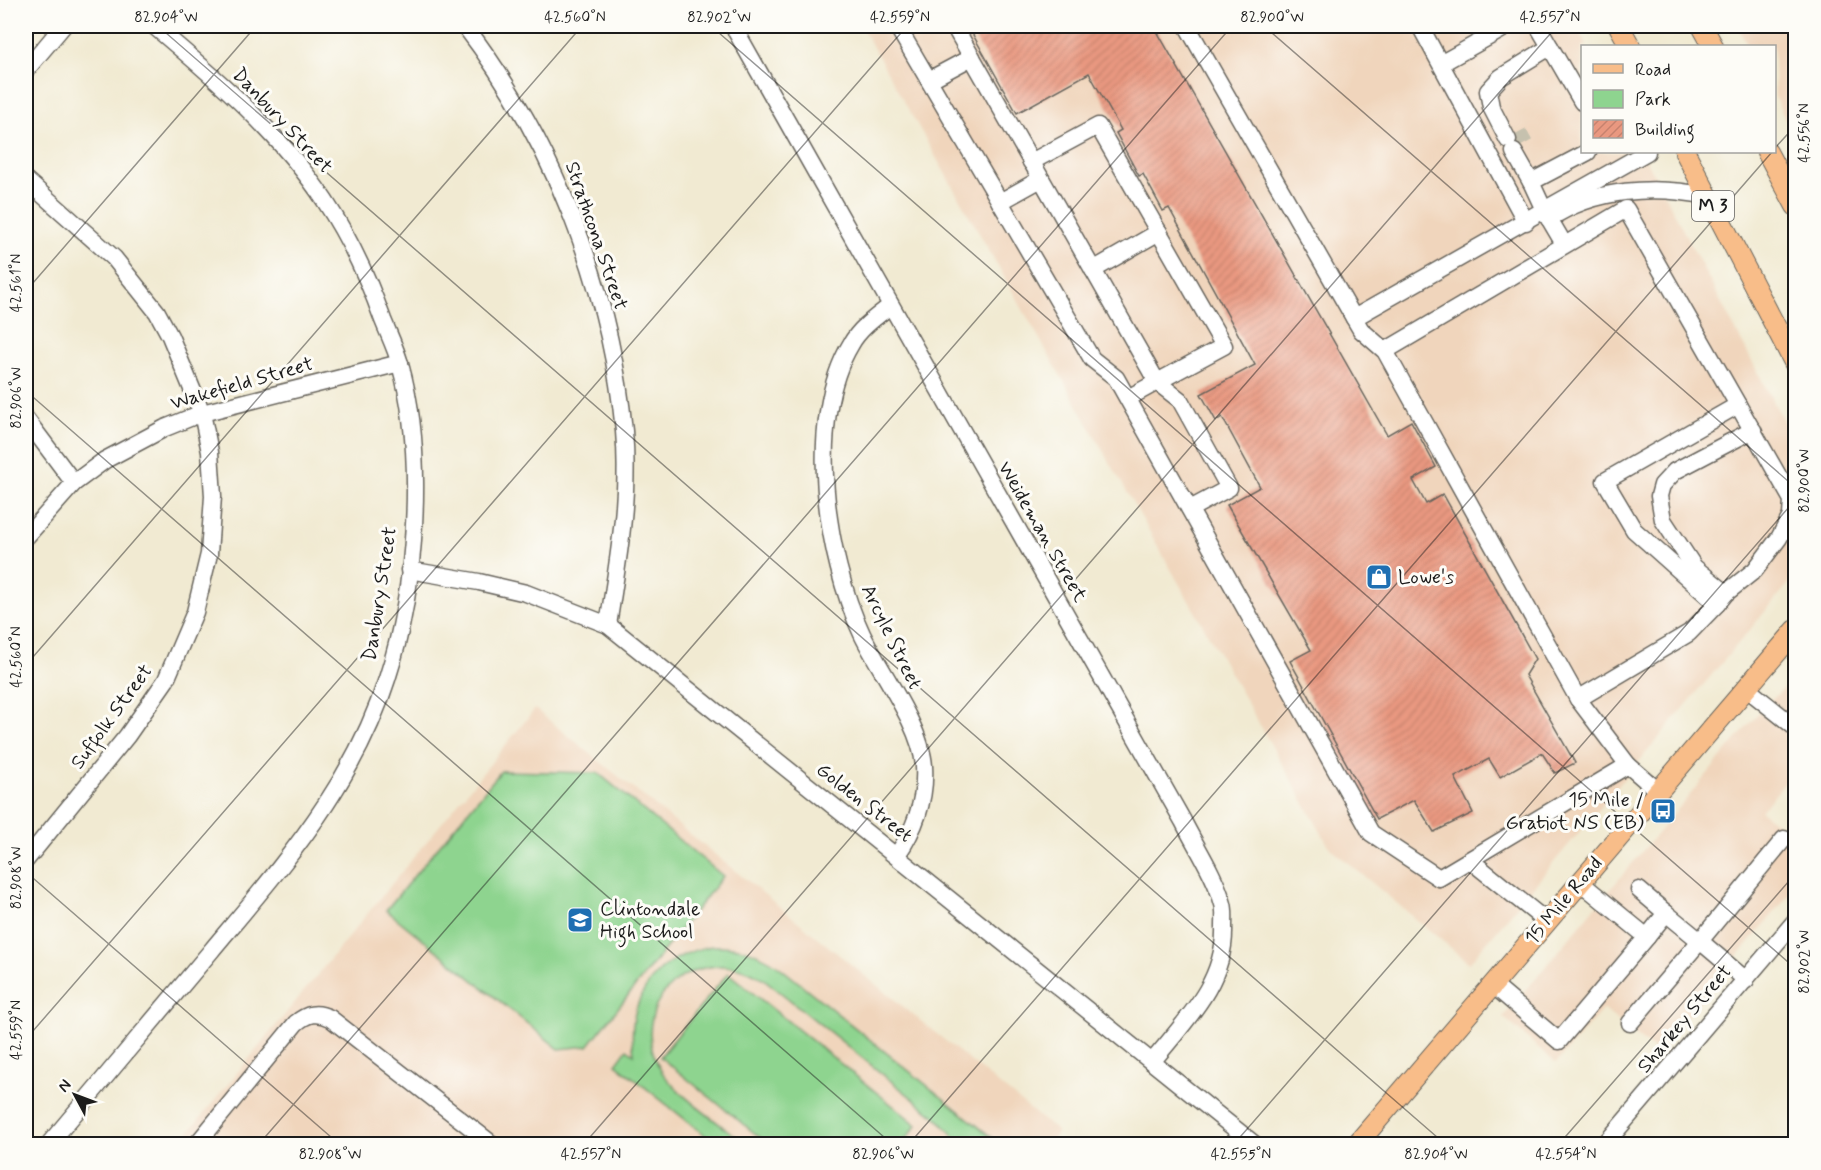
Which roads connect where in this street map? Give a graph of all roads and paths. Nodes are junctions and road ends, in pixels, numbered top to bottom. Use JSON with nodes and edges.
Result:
{"nodes":[{"id":1,"x":63,"y":26,"type":"edge"},
{"id":2,"x":154,"y":26,"type":"edge"},
{"id":3,"x":465,"y":26,"type":"edge"},
{"id":4,"x":733,"y":26,"type":"edge"},
{"id":5,"x":897,"y":26,"type":"edge"},
{"id":6,"x":954,"y":26,"type":"edge"},
{"id":7,"x":1187,"y":26,"type":"edge"},
{"id":8,"x":1420,"y":26,"type":"edge"},
{"id":9,"x":1508,"y":26,"type":"edge"},
{"id":10,"x":1538,"y":26,"type":"edge"},
{"id":11,"x":1618,"y":26,"type":"edge"},
{"id":12,"x":1702,"y":26,"type":"edge"},
{"id":13,"x":1629,"y":45,"type":"edge"},
{"id":14,"x":1712,"y":45,"type":"edge"},
{"id":15,"x":1550,"y":47,"type":"junction"},
{"id":16,"x":972,"y":57,"type":"junction"},
{"id":17,"x":1442,"y":63,"type":"junction"},
{"id":18,"x":26,"y":70,"type":"edge"},
{"id":19,"x":929,"y":80,"type":"junction"},
{"id":20,"x":1488,"y":91,"type":"junction"},
{"id":21,"x":1581,"y":100,"type":"edge"},
{"id":22,"x":1462,"y":104,"type":"junction"},
{"id":23,"x":1586,"y":153,"type":"edge"},
{"id":24,"x":1645,"y":153,"type":"edge"},
{"id":25,"x":1686,"y":153,"type":"edge"},
{"id":26,"x":1768,"y":153,"type":"edge"},
{"id":27,"x":1031,"y":162,"type":"junction"},
{"id":28,"x":1041,"y":178,"type":"junction"},
{"id":29,"x":26,"y":180,"type":"edge"},
{"id":30,"x":1531,"y":182,"type":"junction"},
{"id":31,"x":1791,"y":185,"type":"edge"},
{"id":32,"x":1707,"y":196,"type":"junction"},
{"id":33,"x":1000,"y":202,"type":"junction"},
{"id":34,"x":1796,"y":206,"type":"edge"},
{"id":35,"x":1547,"y":214,"type":"junction"},
{"id":36,"x":1526,"y":222,"type":"junction"},
{"id":37,"x":1159,"y":232,"type":"junction"},
{"id":38,"x":1564,"y":244,"type":"junction"},
{"id":39,"x":1093,"y":270,"type":"junction"},
{"id":40,"x":890,"y":306,"type":"junction"},
{"id":41,"x":1354,"y":318,"type":"junction"},
{"id":42,"x":1385,"y":351,"type":"junction"},
{"id":43,"x":400,"y":363,"type":"junction"},
{"id":44,"x":1796,"y":366,"type":"edge"},
{"id":45,"x":1157,"y":382,"type":"junction"},
{"id":46,"x":1128,"y":398,"type":"junction"},
{"id":47,"x":1738,"y":405,"type":"junction"},
{"id":48,"x":202,"y":413,"type":"junction"},
{"id":49,"x":26,"y":419,"type":"edge"},
{"id":50,"x":1753,"y":430,"type":"junction"},
{"id":51,"x":74,"y":483,"type":"junction"},
{"id":52,"x":1190,"y":510,"type":"junction"},
{"id":53,"x":26,"y":537,"type":"edge"},
{"id":54,"x":409,"y":570,"type":"junction"},
{"id":55,"x":1721,"y":598,"type":"junction"},
{"id":56,"x":608,"y":625,"type":"junction"},
{"id":57,"x":1796,"y":630,"type":"edge"},
{"id":58,"x":1746,"y":688,"type":"junction"},
{"id":59,"x":1578,"y":699,"type":"junction"},
{"id":60,"x":1796,"y":728,"type":"edge"},
{"id":61,"x":1628,"y":765,"type":"junction"},
{"id":62,"x":1658,"y":791,"type":"junction"},
{"id":63,"x":1784,"y":839,"type":"dead end"},
{"id":64,"x":897,"y":855,"type":"junction"},
{"id":65,"x":26,"y":860,"type":"edge"},
{"id":66,"x":1470,"y":860,"type":"junction"},
{"id":67,"x":1580,"y":882,"type":"junction"},
{"id":68,"x":1638,"y":890,"type":"dead end"},
{"id":69,"x":1666,"y":913,"type":"junction"},
{"id":70,"x":1796,"y":920,"type":"edge"},
{"id":71,"x":1547,"y":922,"type":"junction"},
{"id":72,"x":1647,"y":937,"type":"junction"},
{"id":73,"x":1700,"y":941,"type":"junction"},
{"id":74,"x":1746,"y":980,"type":"junction"},
{"id":75,"x":1493,"y":985,"type":"junction"},
{"id":76,"x":1630,"y":1023,"type":"dead end"},
{"id":77,"x":1152,"y":1062,"type":"junction"},
{"id":78,"x":49,"y":1144,"type":"edge"},
{"id":79,"x":196,"y":1144,"type":"edge"},
{"id":80,"x":492,"y":1144,"type":"edge"},
{"id":81,"x":1254,"y":1144,"type":"edge"},
{"id":82,"x":1357,"y":1144,"type":"edge"},
{"id":83,"x":1605,"y":1144,"type":"edge"}],
"edges":[{"from":1,"to":18,"type":"street"},
{"from":2,"to":43,"type":"street","name":"Danbury Street"},
{"from":3,"to":56,"type":"street","name":"Strathcona Street"},
{"from":4,"to":40,"type":"street","name":"Weideman Street"},
{"from":5,"to":19,"type":"street"},
{"from":6,"to":16,"type":"street"},
{"from":7,"to":41,"type":"street"},
{"from":8,"to":17,"type":"street"},
{"from":9,"to":17,"type":"street"},
{"from":10,"to":15,"type":"street"},
{"from":11,"to":13,"type":"main road"},
{"from":12,"to":14,"type":"main road"},
{"from":15,"to":20,"type":"street"},
{"from":15,"to":21,"type":"street"},
{"from":16,"to":19,"type":"street"},
{"from":16,"to":27,"type":"street"},
{"from":17,"to":22,"type":"street"},
{"from":19,"to":33,"type":"street"},
{"from":20,"to":22,"type":"street"},
{"from":20,"to":30,"type":"street"},
{"from":22,"to":36,"type":"street"},
{"from":23,"to":30,"type":"street"},
{"from":24,"to":35,"type":"street"},
{"from":25,"to":32,"type":"main road","number":"M 3"},
{"from":26,"to":31,"type":"main road"},
{"from":27,"to":28,"type":"street"},
{"from":27,"to":37,"type":"street"},
{"from":28,"to":33,"type":"street"},
{"from":28,"to":39,"type":"street"},
{"from":29,"to":48,"type":"street","name":"Suffolk Street"},
{"from":30,"to":35,"type":"street"},
{"from":31,"to":34,"type":"main road"},
{"from":32,"to":35,"type":"street"},
{"from":32,"to":44,"type":"main road","number":"M 3"},
{"from":33,"to":46,"type":"street"},
{"from":35,"to":36,"type":"street"},
{"from":35,"to":38,"type":"street"},
{"from":36,"to":41,"type":"street"},
{"from":37,"to":39,"type":"street"},
{"from":37,"to":45,"type":"street"},
{"from":38,"to":42,"type":"street"},
{"from":38,"to":47,"type":"street"},
{"from":39,"to":45,"type":"street"},
{"from":40,"to":64,"type":"street","name":"Arcyle Street"},
{"from":40,"to":77,"type":"street","name":"Weideman Street"},
{"from":41,"to":42,"type":"street"},
{"from":42,"to":59,"type":"street"},
{"from":43,"to":48,"type":"street","name":"Wakefield Street"},
{"from":43,"to":54,"type":"street","name":"Danbury Street"},
{"from":45,"to":46,"type":"street"},
{"from":45,"to":52,"type":"street"},
{"from":46,"to":52,"type":"street"},
{"from":47,"to":50,"type":"street"},
{"from":47,"to":55,"type":"street"},
{"from":48,"to":51,"type":"street","name":"Wakefield Street"},
{"from":48,"to":65,"type":"street","name":"Suffolk Street"},
{"from":49,"to":51,"type":"street"},
{"from":50,"to":55,"type":"street"},
{"from":50,"to":55,"type":"street"},
{"from":51,"to":53,"type":"street","name":"Wakefield Street"},
{"from":52,"to":66,"type":"street"},
{"from":54,"to":56,"type":"street","name":"Golden Street"},
{"from":54,"to":78,"type":"street","name":"Danbury Street"},
{"from":55,"to":59,"type":"street"},
{"from":56,"to":64,"type":"street","name":"Golden Street"},
{"from":57,"to":58,"type":"main road","name":"15 Mile Road"},
{"from":58,"to":60,"type":"street"},
{"from":58,"to":62,"type":"main road","name":"15 Mile Road"},
{"from":59,"to":61,"type":"street"},
{"from":61,"to":62,"type":"street"},
{"from":61,"to":66,"type":"street"},
{"from":62,"to":67,"type":"main road","name":"15 Mile Road"},
{"from":63,"to":73,"type":"street"},
{"from":64,"to":77,"type":"street","name":"Golden Street"},
{"from":66,"to":71,"type":"street"},
{"from":67,"to":71,"type":"main road","name":"15 Mile Road"},
{"from":67,"to":72,"type":"street"},
{"from":68,"to":69,"type":"street"},
{"from":69,"to":72,"type":"street"},
{"from":69,"to":73,"type":"street"},
{"from":70,"to":74,"type":"street","name":"Sharkey Street"},
{"from":71,"to":75,"type":"main road","name":"15 Mile Road"},
{"from":72,"to":75,"type":"street"},
{"from":73,"to":74,"type":"street"},
{"from":73,"to":76,"type":"street"},
{"from":74,"to":83,"type":"street","name":"Sharkey Street"},
{"from":75,"to":82,"type":"main road","name":"15 Mile Road"},
{"from":77,"to":81,"type":"street","name":"Golden Street"},
{"from":79,"to":80,"type":"street"}]}
